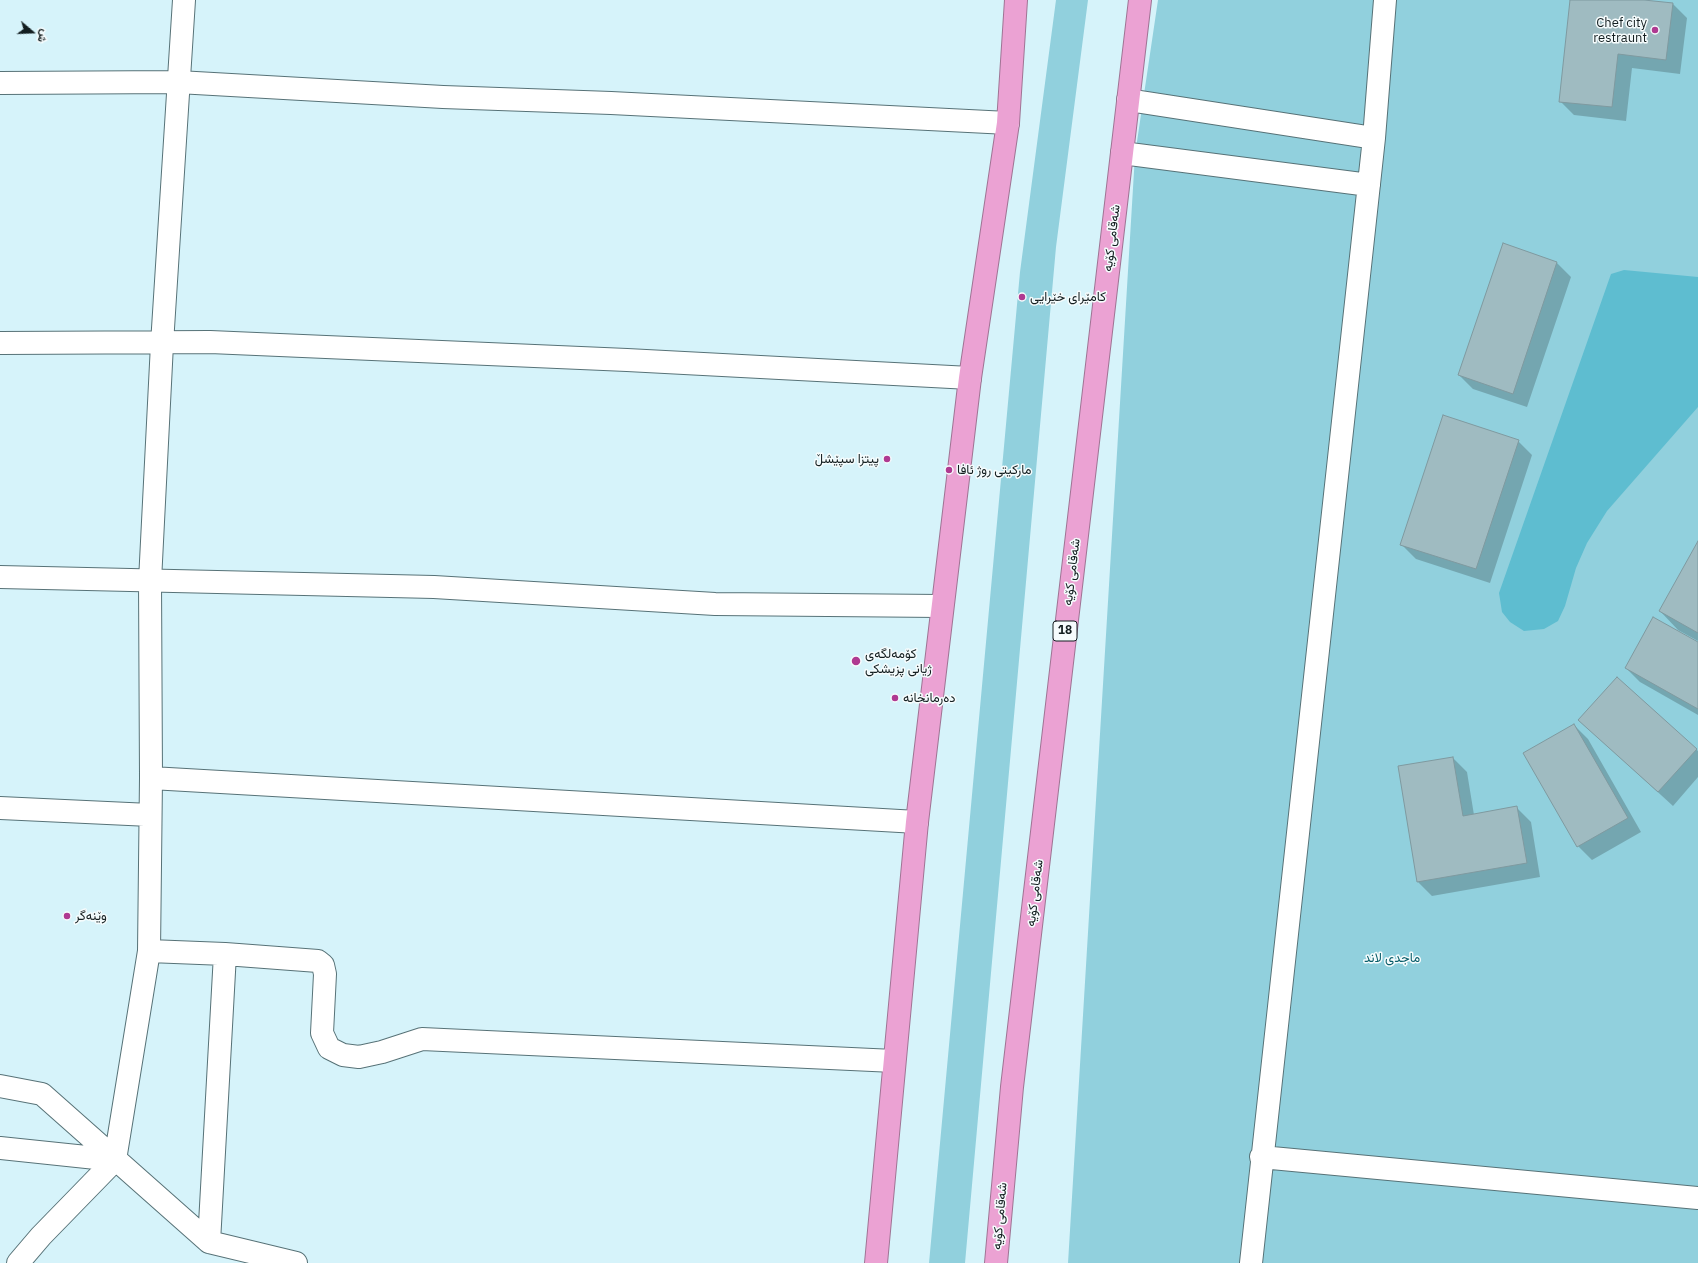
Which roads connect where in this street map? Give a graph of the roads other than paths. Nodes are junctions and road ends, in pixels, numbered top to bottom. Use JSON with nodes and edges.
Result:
{"nodes":[{"id":1,"x":184,"y":0,"type":"edge"},
{"id":2,"x":1016,"y":0,"type":"edge"},
{"id":3,"x":1140,"y":0,"type":"edge"},
{"id":4,"x":1385,"y":0,"type":"edge"},
{"id":5,"x":178,"y":82,"type":"junction"},
{"id":6,"x":0,"y":84,"type":"edge"},
{"id":7,"x":1128,"y":100,"type":"junction"},
{"id":8,"x":1008,"y":123,"type":"junction"},
{"id":9,"x":1374,"y":138,"type":"junction"},
{"id":10,"x":1122,"y":153,"type":"junction"},
{"id":11,"x":1369,"y":185,"type":"junction"},
{"id":12,"x":0,"y":343,"type":"edge"},
{"id":13,"x":162,"y":344,"type":"junction"},
{"id":14,"x":970,"y":378,"type":"junction"},
{"id":15,"x":0,"y":577,"type":"edge"},
{"id":16,"x":150,"y":581,"type":"junction"},
{"id":17,"x":942,"y":606,"type":"junction"},
{"id":18,"x":151,"y":778,"type":"junction"},
{"id":19,"x":0,"y":808,"type":"edge"},
{"id":20,"x":150,"y":815,"type":"junction"},
{"id":21,"x":917,"y":822,"type":"junction"},
{"id":22,"x":149,"y":951,"type":"junction"},
{"id":23,"x":225,"y":954,"type":"junction"},
{"id":24,"x":894,"y":1061,"type":"junction"},
{"id":25,"x":0,"y":1086,"type":"edge"},
{"id":26,"x":0,"y":1148,"type":"edge"},
{"id":27,"x":1261,"y":1157,"type":"junction"},
{"id":28,"x":115,"y":1160,"type":"junction"},
{"id":29,"x":1698,"y":1198,"type":"edge"},
{"id":30,"x":209,"y":1242,"type":"junction"},
{"id":31,"x":18,"y":1263,"type":"edge"},
{"id":32,"x":296,"y":1263,"type":"edge"},
{"id":33,"x":876,"y":1263,"type":"edge"},
{"id":34,"x":996,"y":1263,"type":"edge"},
{"id":35,"x":1251,"y":1263,"type":"edge"}],
"edges":[{"from":1,"to":5,"type":"street"},
{"from":2,"to":8,"type":"highway"},
{"from":3,"to":7,"type":"highway","name":"شەقامی کۆیە","number":"18"},
{"from":4,"to":9,"type":"street"},
{"from":5,"to":6,"type":"street"},
{"from":5,"to":8,"type":"street"},
{"from":5,"to":13,"type":"street"},
{"from":7,"to":9,"type":"street"},
{"from":7,"to":10,"type":"highway","name":"شەقامی کۆیە","number":"18"},
{"from":8,"to":14,"type":"highway"},
{"from":9,"to":11,"type":"street"},
{"from":10,"to":11,"type":"street"},
{"from":10,"to":34,"type":"highway","name":"شەقامی کۆیە","number":"18"},
{"from":11,"to":27,"type":"street"},
{"from":12,"to":13,"type":"street"},
{"from":13,"to":14,"type":"street"},
{"from":13,"to":16,"type":"street"},
{"from":14,"to":17,"type":"highway"},
{"from":15,"to":16,"type":"street"},
{"from":16,"to":17,"type":"street"},
{"from":16,"to":18,"type":"street"},
{"from":17,"to":21,"type":"highway"},
{"from":18,"to":20,"type":"street"},
{"from":18,"to":21,"type":"street"},
{"from":19,"to":20,"type":"street"},
{"from":20,"to":22,"type":"street"},
{"from":21,"to":24,"type":"highway"},
{"from":22,"to":23,"type":"street"},
{"from":22,"to":28,"type":"street"},
{"from":23,"to":24,"type":"street"},
{"from":23,"to":30,"type":"street"},
{"from":24,"to":33,"type":"highway"},
{"from":25,"to":28,"type":"street"},
{"from":26,"to":28,"type":"street"},
{"from":27,"to":29,"type":"street"},
{"from":27,"to":35,"type":"street"},
{"from":28,"to":30,"type":"street"},
{"from":28,"to":31,"type":"street"},
{"from":30,"to":32,"type":"street"}]}
